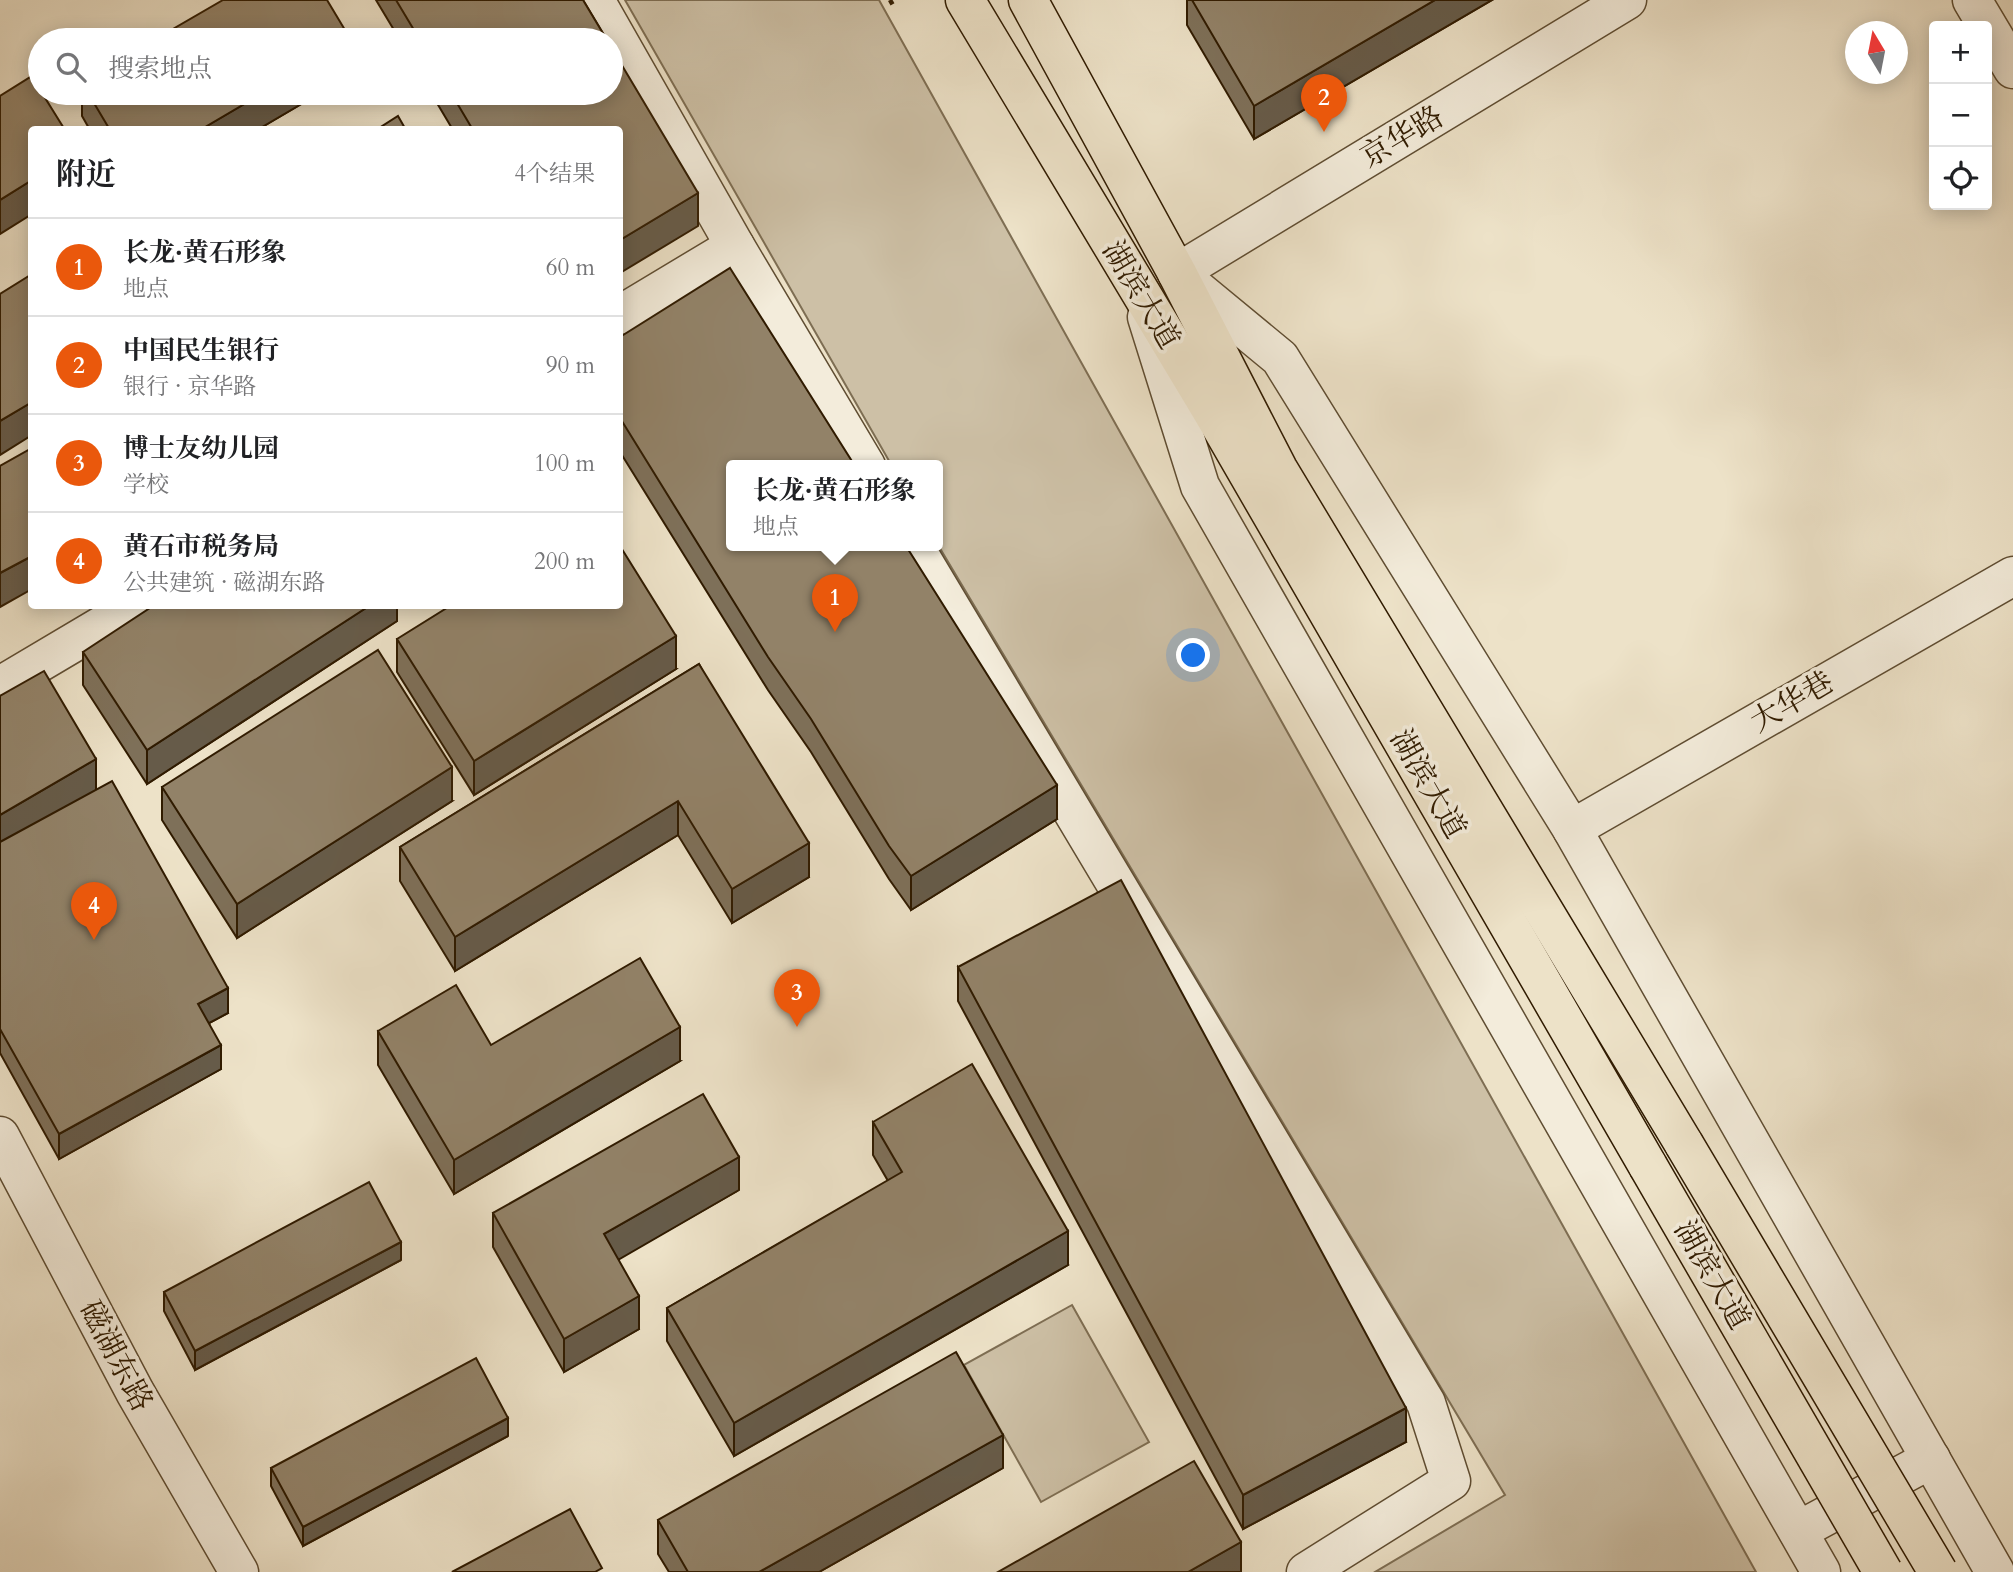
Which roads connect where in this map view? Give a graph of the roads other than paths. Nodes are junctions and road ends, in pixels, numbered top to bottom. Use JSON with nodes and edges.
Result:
{"nodes":[{"id":1,"x":595,"y":0,"type":"edge"},
{"id":2,"x":965,"y":0,"type":"edge"},
{"id":3,"x":1028,"y":0,"type":"edge"},
{"id":4,"x":1627,"y":0,"type":"edge"},
{"id":5,"x":1972,"y":0,"type":"edge"},
{"id":6,"x":611,"y":28,"type":"edge"},
{"id":7,"x":623,"y":49,"type":"edge"},
{"id":8,"x":2013,"y":69,"type":"edge"},
{"id":9,"x":735,"y":246,"type":"junction"},
{"id":10,"x":1177,"y":273,"type":"junction"},
{"id":11,"x":1138,"y":288,"type":"junction"},
{"id":12,"x":623,"y":313,"type":"edge"},
{"id":13,"x":862,"y":460,"type":"edge"},
{"id":14,"x":917,"y":551,"type":"edge"},
{"id":15,"x":2013,"y":576,"type":"edge"},
{"id":16,"x":130,"y":609,"type":"edge"},
{"id":17,"x":0,"y":686,"type":"edge"},
{"id":18,"x":1572,"y":829,"type":"junction"},
{"id":19,"x":0,"y":1136,"type":"edge"},
{"id":20,"x":1931,"y":1459,"type":"junction"},
{"id":21,"x":1798,"y":1531,"type":"junction"},
{"id":22,"x":239,"y":1572,"type":"edge"},
{"id":23,"x":1306,"y":1572,"type":"edge"},
{"id":24,"x":1821,"y":1572,"type":"edge"},
{"id":25,"x":1884,"y":1572,"type":"edge"},
{"id":26,"x":1938,"y":1572,"type":"edge"},
{"id":27,"x":1995,"y":1572,"type":"edge"}],
"edges":[{"from":1,"to":6,"type":"street"},
{"from":2,"to":11,"type":"main road","name":"湖滨大道"},
{"from":3,"to":10,"type":"main road","name":"湖滨大道"},
{"from":4,"to":10,"type":"street","name":"京华路"},
{"from":5,"to":8,"type":"street"},
{"from":7,"to":9,"type":"street"},
{"from":9,"to":12,"type":"street"},
{"from":9,"to":13,"type":"street"},
{"from":10,"to":18,"type":"street"},
{"from":10,"to":26,"type":"main road","name":"湖滨大道","bridge":true},
{"from":11,"to":21,"type":"street"},
{"from":11,"to":25,"type":"main road","name":"湖滨大道","bridge":true},
{"from":14,"to":23,"type":"street"},
{"from":15,"to":18,"type":"street","name":"大华巷"},
{"from":16,"to":17,"type":"street"},
{"from":18,"to":20,"type":"street"},
{"from":19,"to":22,"type":"street","name":"磁湖东路"},
{"from":20,"to":21,"type":"street"},
{"from":20,"to":27,"type":"street"},
{"from":21,"to":24,"type":"street"}]}
